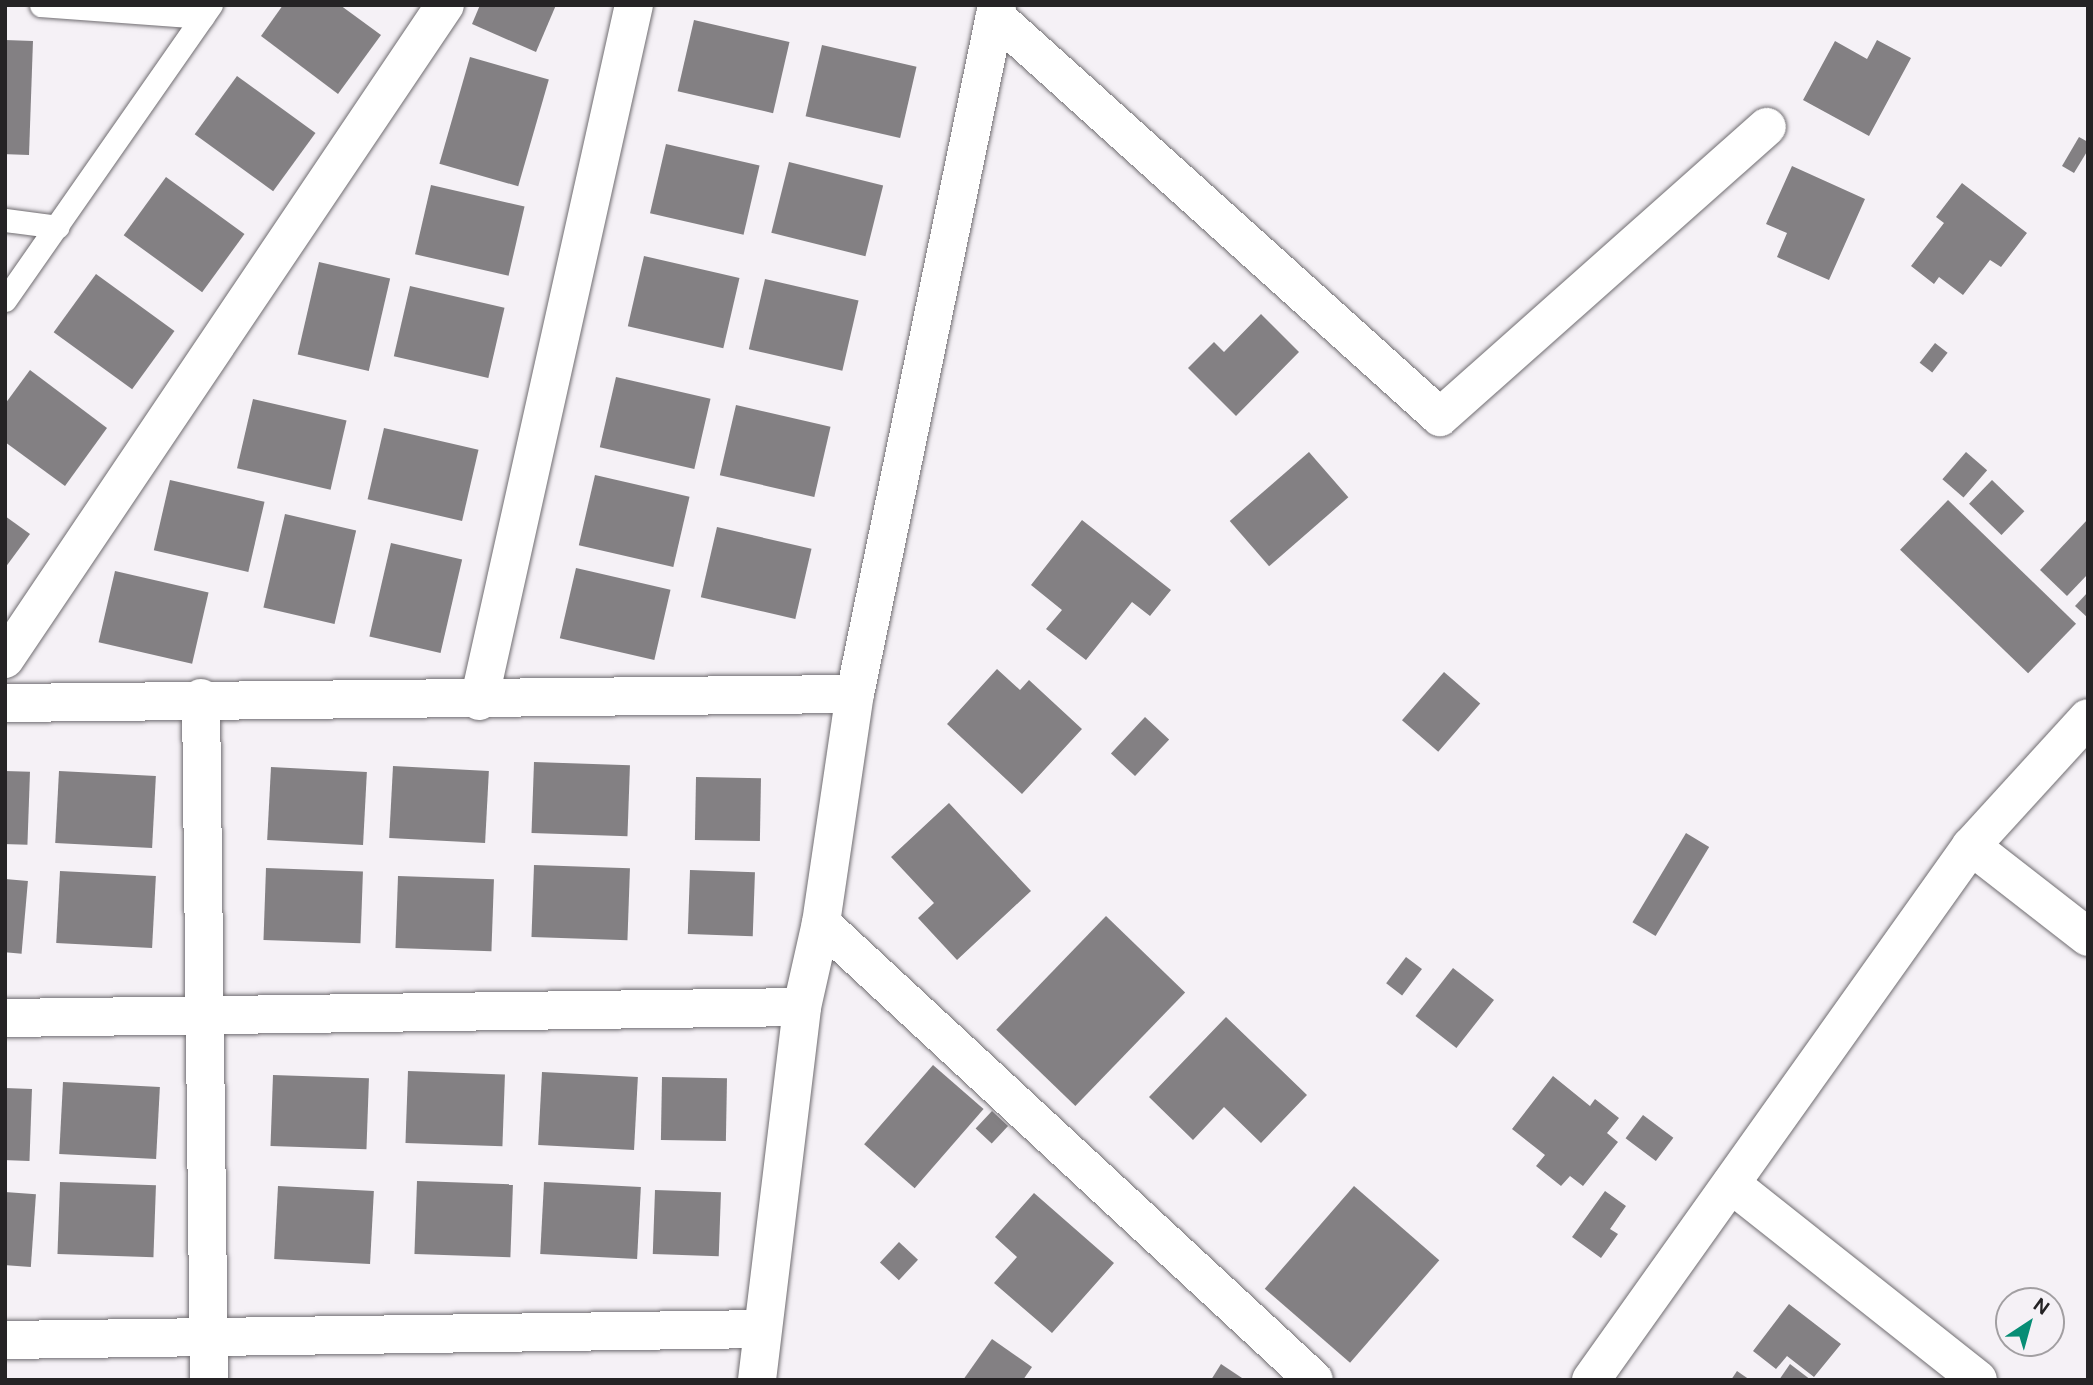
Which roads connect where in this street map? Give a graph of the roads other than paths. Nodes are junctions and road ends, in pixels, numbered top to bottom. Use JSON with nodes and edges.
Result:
{"nodes":[{"id":1,"x":41,"y":5,"type":"edge"},
{"id":2,"x":445,"y":5,"type":"edge"},
{"id":3,"x":634,"y":5,"type":"edge"},
{"id":4,"x":996,"y":10,"type":"edge"},
{"id":5,"x":207,"y":11,"type":"edge"},
{"id":6,"x":1767,"y":127,"type":"dead end"},
{"id":7,"x":5,"y":220,"type":"edge"},
{"id":8,"x":58,"y":227,"type":"junction"},
{"id":9,"x":5,"y":300,"type":"edge"},
{"id":10,"x":5,"y":659,"type":"edge"},
{"id":11,"x":855,"y":694,"type":"junction"},
{"id":12,"x":201,"y":698,"type":"junction"},
{"id":13,"x":479,"y":701,"type":"junction"},
{"id":14,"x":5,"y":703,"type":"edge"},
{"id":15,"x":2088,"y":719,"type":"edge"},
{"id":16,"x":1971,"y":846,"type":"junction"},
{"id":17,"x":821,"y":923,"type":"junction"},
{"id":18,"x":2088,"y":937,"type":"edge"},
{"id":19,"x":802,"y":1007,"type":"junction"},
{"id":20,"x":205,"y":1015,"type":"junction"},
{"id":21,"x":5,"y":1017,"type":"edge"},
{"id":22,"x":1731,"y":1184,"type":"junction"},
{"id":23,"x":762,"y":1329,"type":"junction"},
{"id":24,"x":208,"y":1337,"type":"junction"},
{"id":25,"x":5,"y":1340,"type":"edge"},
{"id":26,"x":209,"y":1380,"type":"edge"},
{"id":27,"x":757,"y":1380,"type":"edge"},
{"id":28,"x":1314,"y":1380,"type":"edge"},
{"id":29,"x":1591,"y":1380,"type":"edge"},
{"id":30,"x":1978,"y":1380,"type":"edge"}],
"edges":[{"from":1,"to":5,"type":"lane"},
{"from":2,"to":10,"type":"street"},
{"from":3,"to":13,"type":"street"},
{"from":4,"to":6,"type":"street"},
{"from":4,"to":11,"type":"street"},
{"from":5,"to":8,"type":"lane"},
{"from":7,"to":8,"type":"lane"},
{"from":8,"to":9,"type":"lane"},
{"from":11,"to":13,"type":"street"},
{"from":11,"to":17,"type":"street"},
{"from":12,"to":13,"type":"street"},
{"from":12,"to":14,"type":"street"},
{"from":12,"to":20,"type":"street"},
{"from":15,"to":16,"type":"street"},
{"from":16,"to":18,"type":"street"},
{"from":16,"to":22,"type":"street"},
{"from":17,"to":19,"type":"street"},
{"from":17,"to":28,"type":"street"},
{"from":19,"to":20,"type":"street"},
{"from":19,"to":23,"type":"street"},
{"from":20,"to":21,"type":"street"},
{"from":20,"to":24,"type":"street"},
{"from":22,"to":29,"type":"street"},
{"from":22,"to":30,"type":"street"},
{"from":23,"to":24,"type":"street"},
{"from":23,"to":27,"type":"street"},
{"from":24,"to":25,"type":"street"},
{"from":24,"to":26,"type":"street"}]}
